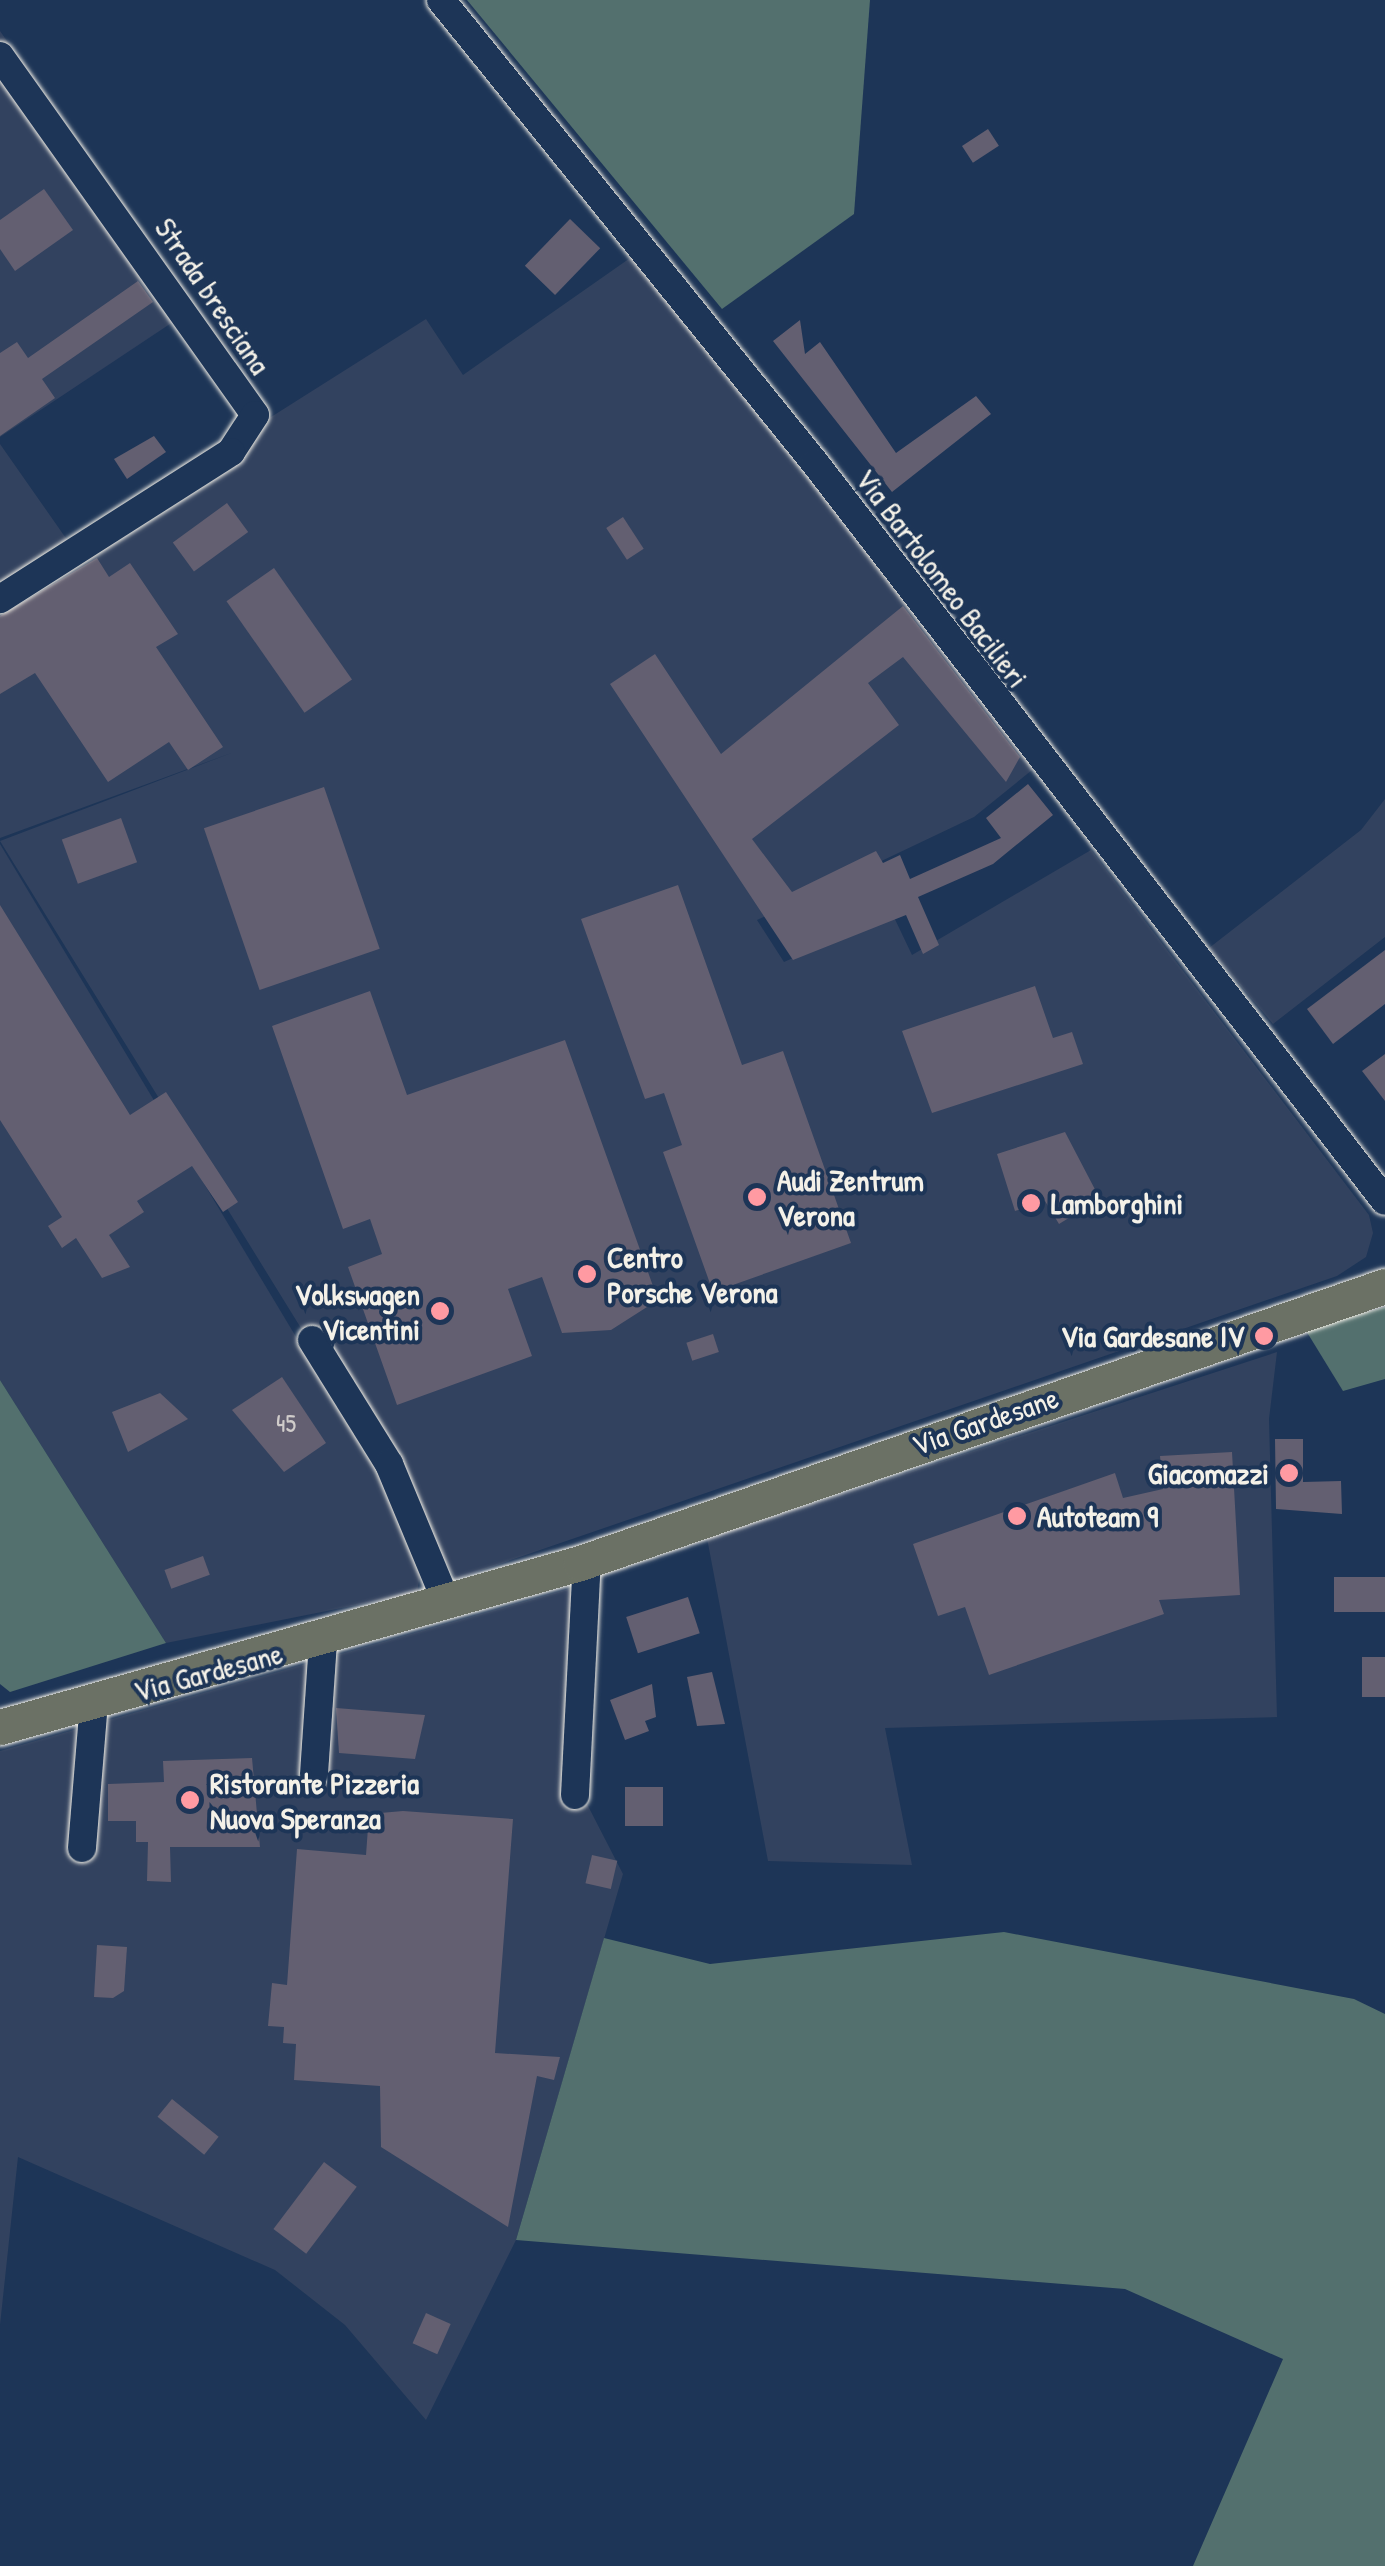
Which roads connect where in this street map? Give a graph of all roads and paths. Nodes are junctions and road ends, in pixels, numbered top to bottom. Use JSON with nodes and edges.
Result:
{"nodes":[{"id":1,"x":441,"y":0,"type":"edge"},
{"id":2,"x":0,"y":56,"type":"edge"},
{"id":3,"x":0,"y":599,"type":"edge"},
{"id":4,"x":1385,"y":1201,"type":"edge"},
{"id":5,"x":1385,"y":1286,"type":"edge"},
{"id":6,"x":312,"y":1340,"type":"dead end"},
{"id":7,"x":587,"y":1560,"type":"junction"},
{"id":8,"x":447,"y":1602,"type":"junction"},
{"id":9,"x":322,"y":1642,"type":"junction"},
{"id":10,"x":94,"y":1702,"type":"junction"},
{"id":11,"x":0,"y":1727,"type":"edge"},
{"id":12,"x":314,"y":1774,"type":"dead end"},
{"id":13,"x":574,"y":1795,"type":"dead end"},
{"id":14,"x":82,"y":1848,"type":"dead end"}],
"edges":[{"from":1,"to":4,"type":"street","name":"Via Bartolomeo Bacilieri"},
{"from":2,"to":3,"type":"street","name":"Strada bresciana"},
{"from":5,"to":7,"type":"main road","name":"Via Gardesane"},
{"from":6,"to":8,"type":"street"},
{"from":7,"to":8,"type":"main road","name":"Via Gardesane"},
{"from":7,"to":13,"type":"street"},
{"from":8,"to":9,"type":"main road","name":"Via Gardesane"},
{"from":9,"to":10,"type":"main road","name":"Via Gardesane"},
{"from":9,"to":12,"type":"street","name":"Via Gardesane"},
{"from":10,"to":11,"type":"main road","name":"Via Gardesane"},
{"from":10,"to":14,"type":"street","name":"Via Gardesane"}]}
